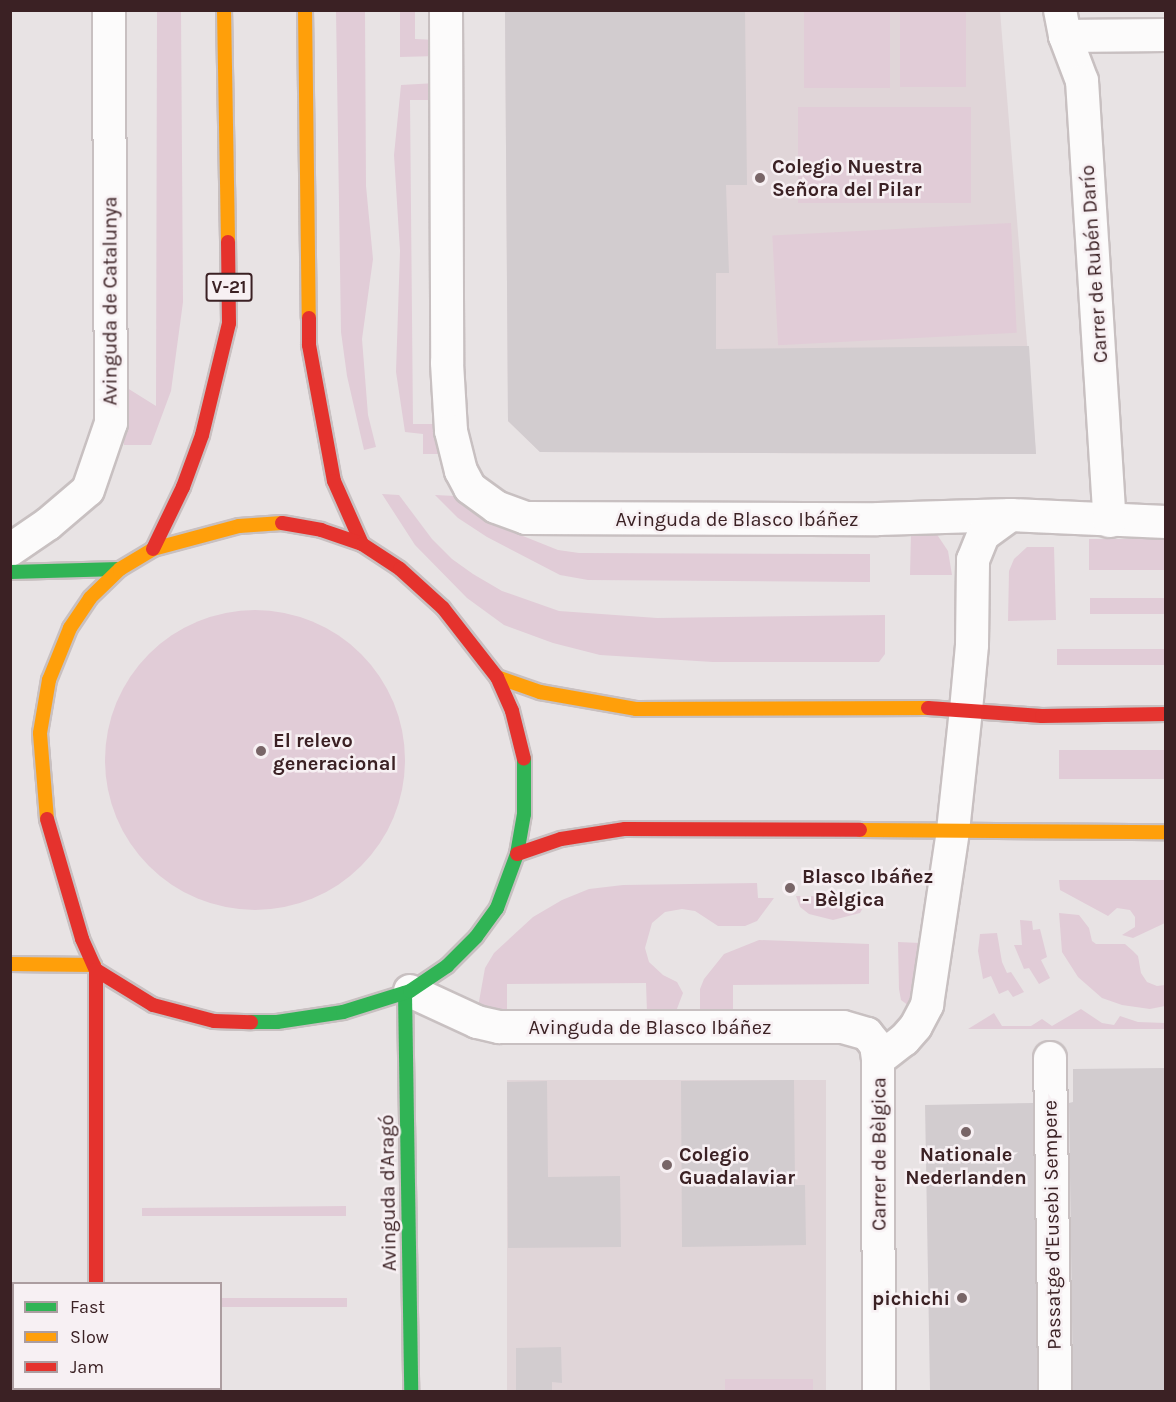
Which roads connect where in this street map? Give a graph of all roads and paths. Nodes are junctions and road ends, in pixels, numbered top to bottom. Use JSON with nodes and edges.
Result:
{"nodes":[{"id":1,"x":109,"y":10,"type":"edge"},
{"id":2,"x":224,"y":10,"type":"edge"},
{"id":3,"x":305,"y":10,"type":"edge"},
{"id":4,"x":446,"y":10,"type":"edge"},
{"id":5,"x":1062,"y":23,"type":"edge"},
{"id":6,"x":1166,"y":36,"type":"edge"},
{"id":7,"x":1011,"y":515,"type":"junction"},
{"id":8,"x":1110,"y":521,"type":"junction"},
{"id":9,"x":1166,"y":522,"type":"edge"},
{"id":10,"x":362,"y":544,"type":"junction"},
{"id":11,"x":153,"y":549,"type":"junction"},
{"id":12,"x":10,"y":550,"type":"edge"},
{"id":13,"x":120,"y":569,"type":"junction"},
{"id":14,"x":10,"y":572,"type":"edge"},
{"id":15,"x":497,"y":677,"type":"junction"},
{"id":16,"x":966,"y":710,"type":"junction"},
{"id":17,"x":1166,"y":714,"type":"edge"},
{"id":18,"x":953,"y":831,"type":"junction"},
{"id":19,"x":1166,"y":832,"type":"edge"},
{"id":20,"x":518,"y":854,"type":"junction"},
{"id":21,"x":10,"y":964,"type":"edge"},
{"id":22,"x":95,"y":967,"type":"junction"},
{"id":23,"x":408,"y":992,"type":"junction"},
{"id":24,"x":1050,"y":1058,"type":"dead end"},
{"id":25,"x":878,"y":1060,"type":"junction"},
{"id":26,"x":96,"y":1282,"type":"edge"},
{"id":27,"x":411,"y":1392,"type":"edge"},
{"id":28,"x":879,"y":1392,"type":"edge"},
{"id":29,"x":1055,"y":1392,"type":"edge"}],
"edges":[{"from":1,"to":12,"type":"street","name":"Avinguda de Catalunya"},
{"from":2,"to":11,"type":"main road","number":"V-21"},
{"from":3,"to":10,"type":"main road"},
{"from":4,"to":7,"type":"street","name":"Avinguda de Blasco Ibáñez"},
{"from":5,"to":6,"type":"street"},
{"from":5,"to":8,"type":"street","name":"Carrer de Rubén Darío"},
{"from":7,"to":8,"type":"street","name":"Avinguda de Blasco Ibáñez"},
{"from":7,"to":16,"type":"street"},
{"from":8,"to":9,"type":"street","name":"Avinguda de Blasco Ibáñez"},
{"from":10,"to":11,"type":"main road"},
{"from":10,"to":15,"type":"main road"},
{"from":11,"to":13,"type":"main road"},
{"from":13,"to":14,"type":"main road"},
{"from":13,"to":22,"type":"main road"},
{"from":15,"to":16,"type":"main road"},
{"from":15,"to":20,"type":"main road"},
{"from":16,"to":17,"type":"main road"},
{"from":16,"to":18,"type":"street"},
{"from":18,"to":19,"type":"main road"},
{"from":18,"to":20,"type":"main road"},
{"from":18,"to":25,"type":"street","name":"Carrer de Bèlgica"},
{"from":20,"to":23,"type":"main road"},
{"from":21,"to":22,"type":"main road"},
{"from":22,"to":23,"type":"main road"},
{"from":22,"to":26,"type":"main road"},
{"from":23,"to":25,"type":"street","name":"Avinguda de Blasco Ibáñez"},
{"from":23,"to":27,"type":"main road","name":"Avinguda d'Aragó"},
{"from":24,"to":29,"type":"street","name":"Passatge d'Eusebi Sempere"},
{"from":25,"to":28,"type":"street","name":"Carrer de Bèlgica"}]}
